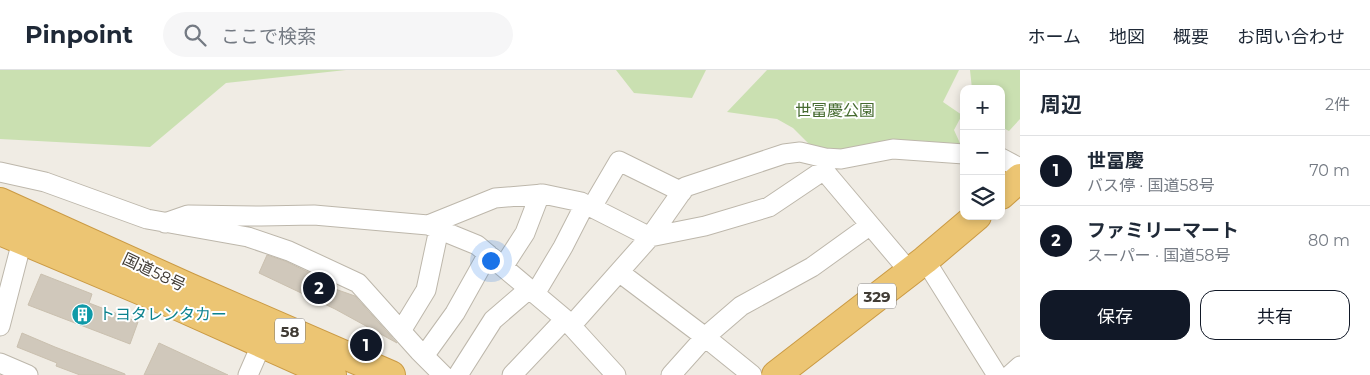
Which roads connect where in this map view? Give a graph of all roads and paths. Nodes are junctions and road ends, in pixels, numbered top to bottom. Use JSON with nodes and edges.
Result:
{"nodes":[{"id":1,"x":960,"y":154,"type":"edge"},
{"id":2,"x":1005,"y":160,"type":"edge"},
{"id":3,"x":1020,"y":168,"type":"edge"},
{"id":4,"x":0,"y":172,"type":"edge"},
{"id":5,"x":1020,"y":178,"type":"edge"},
{"id":6,"x":1005,"y":191,"type":"edge"},
{"id":7,"x":682,"y":192,"type":"junction"},
{"id":8,"x":540,"y":194,"type":"junction"},
{"id":9,"x":0,"y":202,"type":"edge"},
{"id":10,"x":589,"y":205,"type":"junction"},
{"id":11,"x":668,"y":212,"type":"junction"},
{"id":12,"x":283,"y":216,"type":"junction"},
{"id":13,"x":972,"y":220,"type":"edge"},
{"id":14,"x":165,"y":223,"type":"junction"},
{"id":15,"x":869,"y":226,"type":"junction"},
{"id":16,"x":434,"y":227,"type":"junction"},
{"id":17,"x":674,"y":232,"type":"junction"},
{"id":18,"x":11,"y":236,"type":"edge"},
{"id":19,"x":650,"y":237,"type":"junction"},
{"id":20,"x":279,"y":248,"type":"junction"},
{"id":21,"x":488,"y":254,"type":"junction"},
{"id":22,"x":917,"y":266,"type":"junction"},
{"id":23,"x":503,"y":267,"type":"junction"},
{"id":24,"x":619,"y":272,"type":"junction"},
{"id":25,"x":532,"y":291,"type":"junction"},
{"id":26,"x":568,"y":323,"type":"junction"},
{"id":27,"x":0,"y":326,"type":"edge"},
{"id":28,"x":401,"y":331,"type":"junction"},
{"id":29,"x":705,"y":337,"type":"junction"},
{"id":30,"x":262,"y":343,"type":"junction"},
{"id":31,"x":424,"y":356,"type":"junction"},
{"id":32,"x":0,"y":362,"type":"edge"},
{"id":33,"x":1020,"y":366,"type":"edge"},
{"id":34,"x":28,"y":375,"type":"edge"},
{"id":35,"x":248,"y":375,"type":"edge"},
{"id":36,"x":332,"y":375,"type":"edge"},
{"id":37,"x":391,"y":375,"type":"edge"},
{"id":38,"x":443,"y":375,"type":"edge"},
{"id":39,"x":458,"y":375,"type":"edge"},
{"id":40,"x":512,"y":375,"type":"edge"},
{"id":41,"x":616,"y":375,"type":"edge"},
{"id":42,"x":671,"y":375,"type":"edge"},
{"id":43,"x":752,"y":375,"type":"edge"},
{"id":44,"x":776,"y":375,"type":"edge"},
{"id":45,"x":996,"y":375,"type":"edge"},
{"id":46,"x":1010,"y":375,"type":"edge"}],
"edges":[{"from":1,"to":7,"type":"street"},
{"from":2,"to":3,"type":"street"},
{"from":4,"to":14,"type":"street"},
{"from":5,"to":6,"type":"highway"},
{"from":7,"to":10,"type":"street"},
{"from":7,"to":11,"type":"street"},
{"from":8,"to":10,"type":"street"},
{"from":8,"to":16,"type":"street"},
{"from":8,"to":23,"type":"street"},
{"from":9,"to":37,"type":"highway","name":"国道58号","number":"58"},
{"from":10,"to":19,"type":"street"},
{"from":10,"to":25,"type":"street"},
{"from":11,"to":17,"type":"street"},
{"from":11,"to":19,"type":"street"},
{"from":12,"to":14,"type":"street"},
{"from":12,"to":16,"type":"street"},
{"from":12,"to":20,"type":"street"},
{"from":13,"to":22,"type":"highway","number":"329"},
{"from":14,"to":20,"type":"street"},
{"from":15,"to":17,"type":"street"},
{"from":15,"to":22,"type":"street"},
{"from":15,"to":29,"type":"street"},
{"from":16,"to":21,"type":"street"},
{"from":16,"to":28,"type":"street"},
{"from":17,"to":19,"type":"street"},
{"from":18,"to":27,"type":"street"},
{"from":18,"to":30,"type":"highway","name":"国道58号","number":"58"},
{"from":19,"to":24,"type":"street"},
{"from":20,"to":28,"type":"street"},
{"from":21,"to":23,"type":"street"},
{"from":21,"to":31,"type":"street"},
{"from":22,"to":44,"type":"highway","number":"329"},
{"from":22,"to":45,"type":"street"},
{"from":23,"to":25,"type":"street"},
{"from":24,"to":26,"type":"street"},
{"from":24,"to":29,"type":"street"},
{"from":25,"to":26,"type":"street"},
{"from":25,"to":39,"type":"street"},
{"from":26,"to":40,"type":"street"},
{"from":26,"to":41,"type":"street"},
{"from":28,"to":31,"type":"street"},
{"from":29,"to":42,"type":"street"},
{"from":29,"to":43,"type":"street"},
{"from":30,"to":35,"type":"street"},
{"from":30,"to":36,"type":"highway","name":"国道58号","number":"58"},
{"from":31,"to":38,"type":"street"},
{"from":32,"to":34,"type":"street"},
{"from":33,"to":46,"type":"street"}]}
